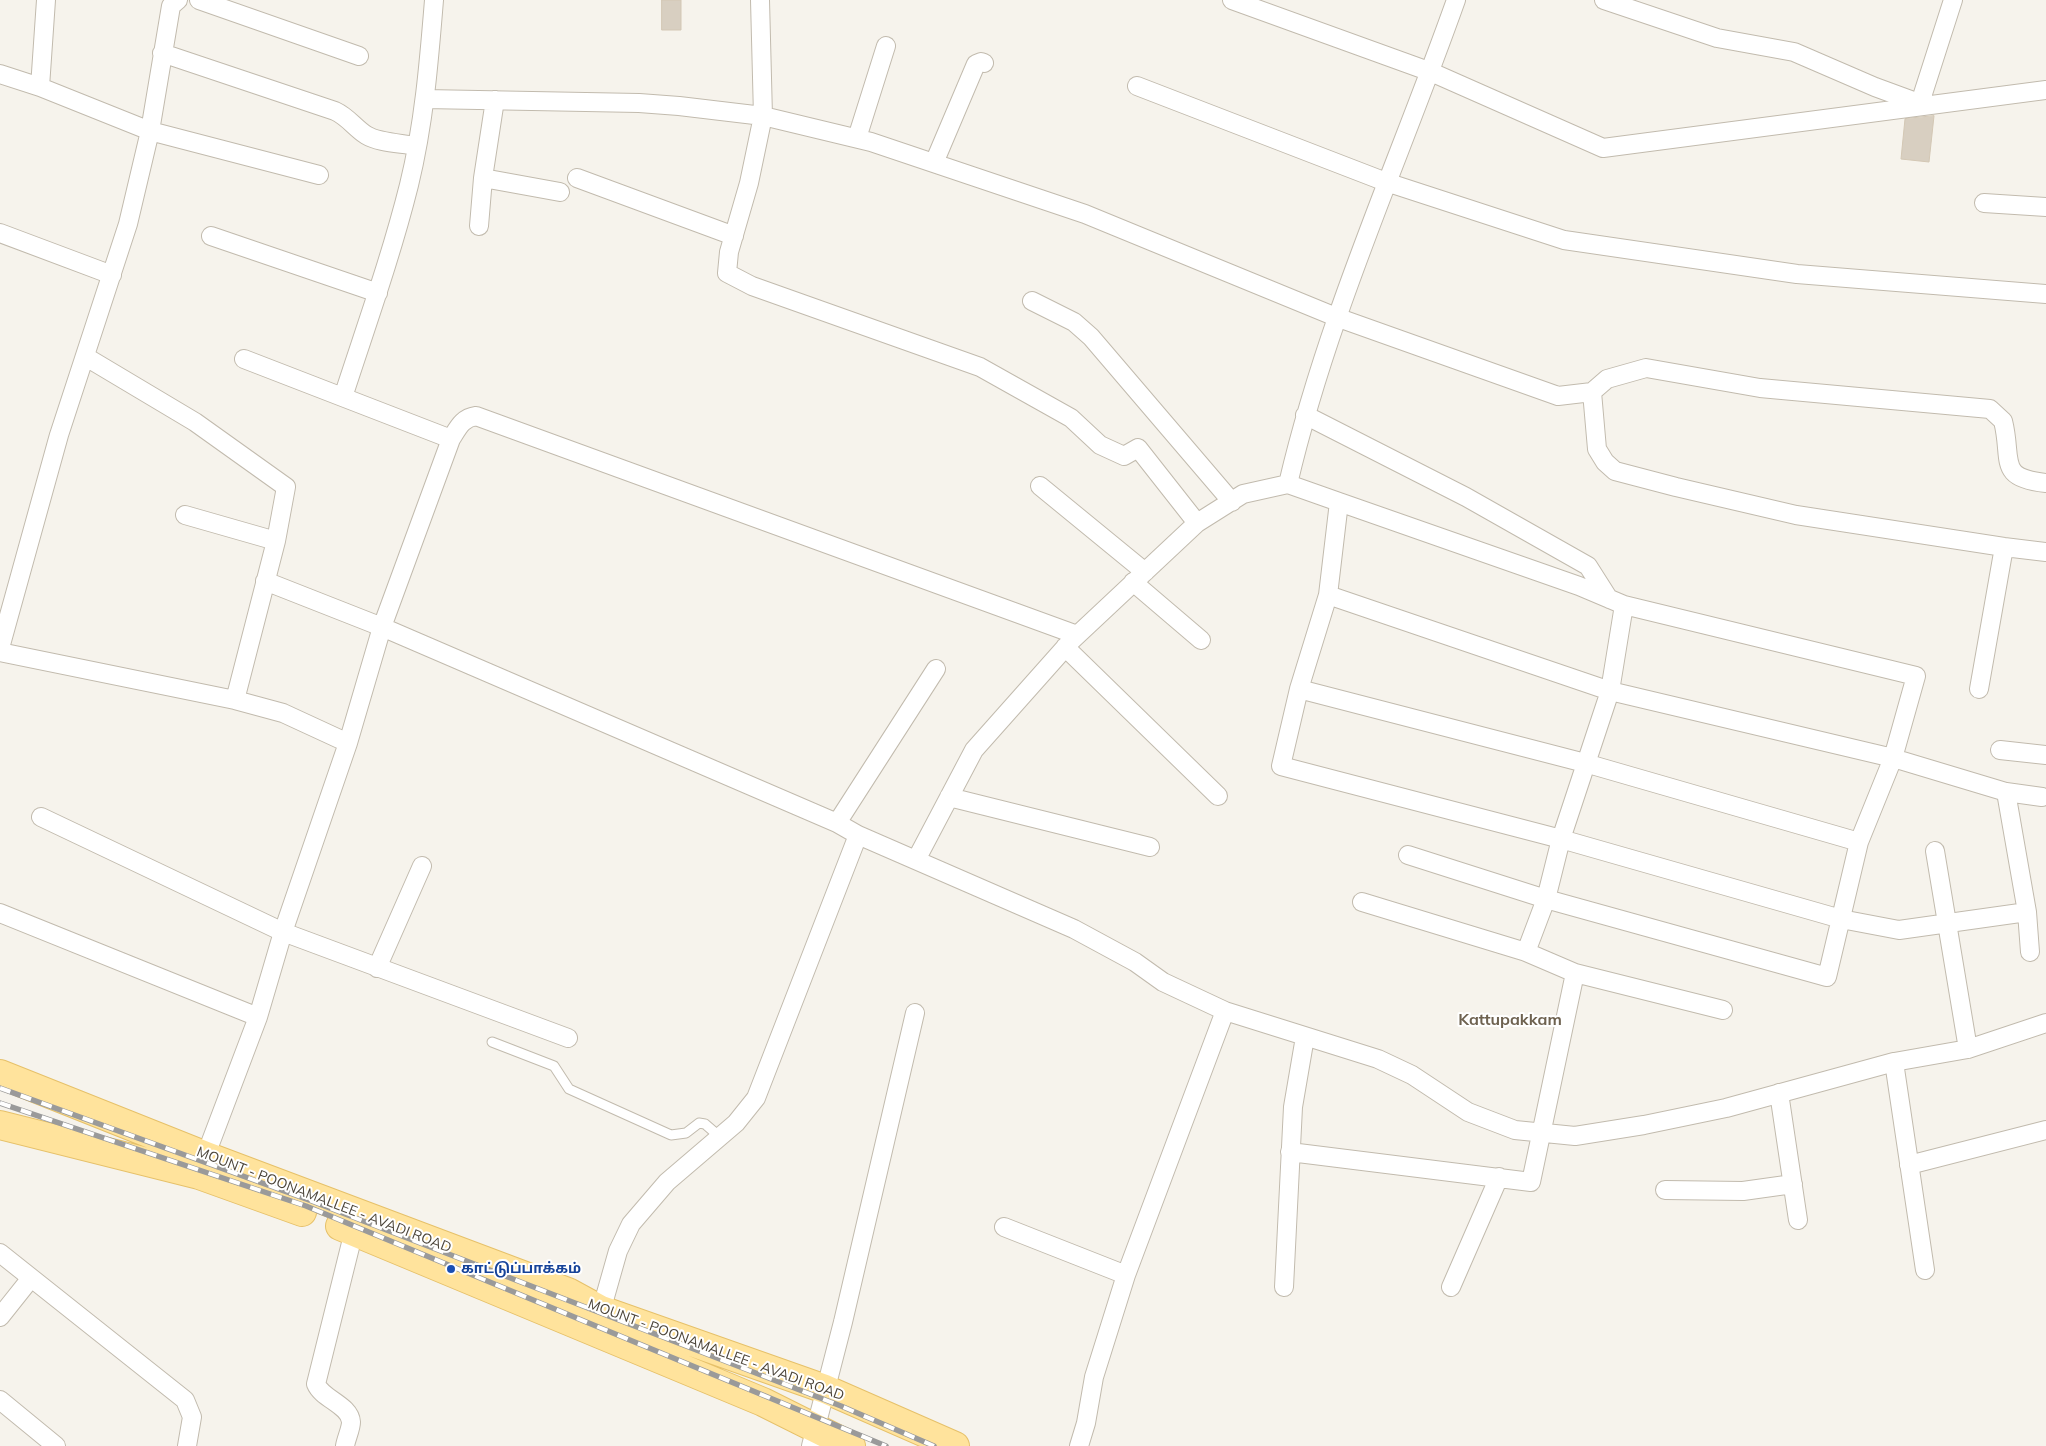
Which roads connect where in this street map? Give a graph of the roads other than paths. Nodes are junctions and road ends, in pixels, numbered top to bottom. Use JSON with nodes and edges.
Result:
{"nodes":[{"id":1,"x":46,"y":0,"type":"edge"},
{"id":2,"x":178,"y":0,"type":"edge"},
{"id":3,"x":199,"y":0,"type":"edge"},
{"id":4,"x":434,"y":0,"type":"edge"},
{"id":5,"x":760,"y":0,"type":"edge"},
{"id":6,"x":1232,"y":0,"type":"edge"},
{"id":7,"x":1456,"y":0,"type":"edge"},
{"id":8,"x":1604,"y":0,"type":"edge"},
{"id":9,"x":1953,"y":0,"type":"edge"},
{"id":10,"x":886,"y":46,"type":"dead end"},
{"id":11,"x":162,"y":54,"type":"junction"},
{"id":12,"x":359,"y":56,"type":"dead end"},
{"id":13,"x":984,"y":63,"type":"dead end"},
{"id":14,"x":1431,"y":72,"type":"junction"},
{"id":15,"x":0,"y":74,"type":"edge"},
{"id":16,"x":1137,"y":86,"type":"dead end"},
{"id":17,"x":40,"y":87,"type":"junction"},
{"id":18,"x":2046,"y":90,"type":"edge"},
{"id":19,"x":425,"y":99,"type":"junction"},
{"id":20,"x":495,"y":100,"type":"junction"},
{"id":21,"x":1924,"y":104,"type":"junction"},
{"id":22,"x":763,"y":116,"type":"junction"},
{"id":23,"x":150,"y":131,"type":"junction"},
{"id":24,"x":857,"y":138,"type":"junction"},
{"id":25,"x":416,"y":146,"type":"junction"},
{"id":26,"x":934,"y":163,"type":"junction"},
{"id":27,"x":320,"y":175,"type":"dead end"},
{"id":28,"x":483,"y":178,"type":"junction"},
{"id":29,"x":577,"y":178,"type":"dead end"},
{"id":30,"x":1386,"y":182,"type":"junction"},
{"id":31,"x":560,"y":192,"type":"dead end"},
{"id":32,"x":1984,"y":203,"type":"dead end"},
{"id":33,"x":2046,"y":208,"type":"edge"},
{"id":34,"x":479,"y":226,"type":"dead end"},
{"id":35,"x":0,"y":233,"type":"edge"},
{"id":36,"x":211,"y":236,"type":"dead end"},
{"id":37,"x":734,"y":236,"type":"junction"},
{"id":38,"x":112,"y":275,"type":"junction"},
{"id":39,"x":378,"y":293,"type":"junction"},
{"id":40,"x":2046,"y":294,"type":"edge"},
{"id":41,"x":1032,"y":301,"type":"dead end"},
{"id":42,"x":1336,"y":317,"type":"junction"},
{"id":43,"x":86,"y":357,"type":"junction"},
{"id":44,"x":244,"y":359,"type":"dead end"},
{"id":45,"x":1592,"y":392,"type":"junction"},
{"id":46,"x":343,"y":396,"type":"junction"},
{"id":47,"x":1305,"y":415,"type":"junction"},
{"id":48,"x":451,"y":439,"type":"junction"},
{"id":49,"x":2046,"y":483,"type":"edge"},
{"id":50,"x":1288,"y":484,"type":"junction"},
{"id":51,"x":1040,"y":486,"type":"dead end"},
{"id":52,"x":1232,"y":502,"type":"junction"},
{"id":53,"x":1339,"y":502,"type":"junction"},
{"id":54,"x":184,"y":515,"type":"dead end"},
{"id":55,"x":1197,"y":523,"type":"junction"},
{"id":56,"x":276,"y":541,"type":"junction"},
{"id":57,"x":2004,"y":547,"type":"junction"},
{"id":58,"x":2046,"y":552,"type":"edge"},
{"id":59,"x":1139,"y":577,"type":"junction"},
{"id":60,"x":265,"y":581,"type":"junction"},
{"id":61,"x":1328,"y":595,"type":"junction"},
{"id":62,"x":1616,"y":602,"type":"junction"},
{"id":63,"x":382,"y":627,"type":"junction"},
{"id":64,"x":1201,"y":640,"type":"dead end"},
{"id":65,"x":1071,"y":641,"type":"junction"},
{"id":66,"x":0,"y":648,"type":"edge"},
{"id":67,"x":0,"y":652,"type":"edge"},
{"id":68,"x":936,"y":669,"type":"dead end"},
{"id":69,"x":1299,"y":689,"type":"junction"},
{"id":70,"x":1979,"y":689,"type":"dead end"},
{"id":71,"x":1610,"y":690,"type":"junction"},
{"id":72,"x":235,"y":700,"type":"junction"},
{"id":73,"x":348,"y":743,"type":"junction"},
{"id":74,"x":2000,"y":750,"type":"dead end"},
{"id":75,"x":2046,"y":755,"type":"edge"},
{"id":76,"x":1893,"y":758,"type":"junction"},
{"id":77,"x":1585,"y":763,"type":"junction"},
{"id":78,"x":2006,"y":792,"type":"junction"},
{"id":79,"x":1218,"y":796,"type":"dead end"},
{"id":80,"x":949,"y":797,"type":"junction"},
{"id":81,"x":2042,"y":797,"type":"dead end"},
{"id":82,"x":41,"y":817,"type":"dead end"},
{"id":83,"x":837,"y":823,"type":"junction"},
{"id":84,"x":858,"y":835,"type":"junction"},
{"id":85,"x":1561,"y":839,"type":"junction"},
{"id":86,"x":1859,"y":842,"type":"junction"},
{"id":87,"x":1150,"y":847,"type":"dead end"},
{"id":88,"x":1935,"y":852,"type":"dead end"},
{"id":89,"x":1408,"y":855,"type":"dead end"},
{"id":90,"x":916,"y":860,"type":"junction"},
{"id":91,"x":422,"y":866,"type":"dead end"},
{"id":92,"x":1546,"y":898,"type":"junction"},
{"id":93,"x":1362,"y":902,"type":"dead end"},
{"id":94,"x":2027,"y":912,"type":"junction"},
{"id":95,"x":0,"y":913,"type":"edge"},
{"id":96,"x":1841,"y":919,"type":"junction"},
{"id":97,"x":1946,"y":923,"type":"junction"},
{"id":98,"x":283,"y":932,"type":"junction"},
{"id":99,"x":1526,"y":952,"type":"junction"},
{"id":100,"x":2030,"y":952,"type":"dead end"},
{"id":101,"x":377,"y":968,"type":"junction"},
{"id":102,"x":1575,"y":973,"type":"junction"},
{"id":103,"x":1723,"y":1010,"type":"dead end"},
{"id":104,"x":1226,"y":1011,"type":"junction"},
{"id":105,"x":915,"y":1013,"type":"dead end"},
{"id":106,"x":258,"y":1017,"type":"junction"},
{"id":107,"x":2046,"y":1023,"type":"edge"},
{"id":108,"x":1305,"y":1037,"type":"junction"},
{"id":109,"x":568,"y":1038,"type":"dead end"},
{"id":110,"x":492,"y":1042,"type":"dead end"},
{"id":111,"x":1968,"y":1049,"type":"junction"},
{"id":112,"x":1894,"y":1062,"type":"junction"},
{"id":113,"x":0,"y":1074,"type":"edge"},
{"id":114,"x":1779,"y":1093,"type":"junction"},
{"id":115,"x":0,"y":1125,"type":"edge"},
{"id":116,"x":2046,"y":1130,"type":"edge"},
{"id":117,"x":1540,"y":1134,"type":"junction"},
{"id":118,"x":720,"y":1137,"type":"junction"},
{"id":119,"x":1290,"y":1152,"type":"junction"},
{"id":120,"x":202,"y":1165,"type":"junction"},
{"id":121,"x":1909,"y":1165,"type":"junction"},
{"id":122,"x":1498,"y":1177,"type":"junction"},
{"id":123,"x":1793,"y":1184,"type":"junction"},
{"id":124,"x":1665,"y":1190,"type":"dead end"},
{"id":125,"x":1798,"y":1220,"type":"dead end"},
{"id":126,"x":1004,"y":1227,"type":"dead end"},
{"id":127,"x":354,"y":1231,"type":"junction"},
{"id":128,"x":0,"y":1253,"type":"edge"},
{"id":129,"x":1925,"y":1270,"type":"dead end"},
{"id":130,"x":1126,"y":1275,"type":"junction"},
{"id":131,"x":31,"y":1278,"type":"junction"},
{"id":132,"x":1284,"y":1287,"type":"dead end"},
{"id":133,"x":1451,"y":1287,"type":"dead end"},
{"id":134,"x":0,"y":1317,"type":"edge"},
{"id":135,"x":598,"y":1321,"type":"junction"},
{"id":136,"x":825,"y":1389,"type":"junction"},
{"id":137,"x":0,"y":1400,"type":"edge"},
{"id":138,"x":814,"y":1438,"type":"edge"},
{"id":139,"x":56,"y":1446,"type":"edge"},
{"id":140,"x":187,"y":1446,"type":"edge"},
{"id":141,"x":344,"y":1446,"type":"edge"},
{"id":142,"x":851,"y":1446,"type":"edge"},
{"id":143,"x":955,"y":1446,"type":"edge"},
{"id":144,"x":1079,"y":1446,"type":"edge"}],
"edges":[{"from":1,"to":17,"type":"street"},
{"from":2,"to":11,"type":"street"},
{"from":3,"to":12,"type":"street"},
{"from":4,"to":19,"type":"street"},
{"from":5,"to":22,"type":"street"},
{"from":6,"to":14,"type":"street"},
{"from":7,"to":14,"type":"street"},
{"from":8,"to":21,"type":"street"},
{"from":9,"to":21,"type":"street"},
{"from":10,"to":24,"type":"street"},
{"from":11,"to":23,"type":"street"},
{"from":11,"to":25,"type":"street"},
{"from":13,"to":26,"type":"street"},
{"from":14,"to":21,"type":"street"},
{"from":14,"to":30,"type":"street"},
{"from":15,"to":17,"type":"street"},
{"from":16,"to":30,"type":"street"},
{"from":17,"to":23,"type":"street"},
{"from":18,"to":21,"type":"street"},
{"from":19,"to":20,"type":"street"},
{"from":19,"to":25,"type":"street"},
{"from":20,"to":22,"type":"street"},
{"from":20,"to":28,"type":"street"},
{"from":22,"to":24,"type":"street"},
{"from":22,"to":37,"type":"street"},
{"from":23,"to":27,"type":"street"},
{"from":23,"to":38,"type":"street"},
{"from":24,"to":26,"type":"street"},
{"from":25,"to":39,"type":"street"},
{"from":26,"to":42,"type":"street"},
{"from":28,"to":31,"type":"street"},
{"from":28,"to":34,"type":"street"},
{"from":29,"to":37,"type":"street"},
{"from":30,"to":40,"type":"street"},
{"from":30,"to":42,"type":"street"},
{"from":32,"to":33,"type":"street"},
{"from":35,"to":38,"type":"street"},
{"from":36,"to":39,"type":"street"},
{"from":37,"to":55,"type":"street"},
{"from":38,"to":43,"type":"street"},
{"from":39,"to":46,"type":"street"},
{"from":41,"to":52,"type":"street"},
{"from":42,"to":45,"type":"street"},
{"from":42,"to":47,"type":"street"},
{"from":43,"to":56,"type":"street"},
{"from":43,"to":66,"type":"street"},
{"from":44,"to":46,"type":"street"},
{"from":45,"to":49,"type":"street"},
{"from":45,"to":57,"type":"street"},
{"from":46,"to":48,"type":"street"},
{"from":47,"to":50,"type":"street"},
{"from":47,"to":62,"type":"street"},
{"from":48,"to":63,"type":"street"},
{"from":48,"to":65,"type":"street"},
{"from":50,"to":52,"type":"street"},
{"from":50,"to":53,"type":"street"},
{"from":51,"to":59,"type":"street"},
{"from":52,"to":55,"type":"street"},
{"from":53,"to":61,"type":"street"},
{"from":53,"to":62,"type":"street"},
{"from":54,"to":56,"type":"street"},
{"from":55,"to":59,"type":"street"},
{"from":56,"to":60,"type":"street"},
{"from":57,"to":58,"type":"street"},
{"from":57,"to":70,"type":"street"},
{"from":59,"to":64,"type":"street"},
{"from":59,"to":65,"type":"street"},
{"from":60,"to":63,"type":"street"},
{"from":60,"to":72,"type":"street"},
{"from":61,"to":69,"type":"street"},
{"from":61,"to":71,"type":"street"},
{"from":62,"to":71,"type":"street"},
{"from":62,"to":76,"type":"street"},
{"from":63,"to":73,"type":"street"},
{"from":63,"to":83,"type":"street"},
{"from":65,"to":79,"type":"street"},
{"from":65,"to":80,"type":"street"},
{"from":67,"to":72,"type":"street"},
{"from":68,"to":83,"type":"street"},
{"from":69,"to":77,"type":"street"},
{"from":69,"to":85,"type":"street"},
{"from":71,"to":76,"type":"street"},
{"from":71,"to":77,"type":"street"},
{"from":72,"to":73,"type":"street"},
{"from":73,"to":98,"type":"street"},
{"from":74,"to":75,"type":"street"},
{"from":76,"to":78,"type":"street"},
{"from":76,"to":86,"type":"street"},
{"from":77,"to":85,"type":"street"},
{"from":77,"to":86,"type":"street"},
{"from":78,"to":81,"type":"street"},
{"from":78,"to":94,"type":"street"},
{"from":80,"to":87,"type":"street"},
{"from":80,"to":90,"type":"street"},
{"from":82,"to":98,"type":"street"},
{"from":83,"to":84,"type":"street"},
{"from":84,"to":90,"type":"street"},
{"from":84,"to":118,"type":"street"},
{"from":85,"to":92,"type":"street"},
{"from":85,"to":96,"type":"street"},
{"from":86,"to":96,"type":"street"},
{"from":88,"to":97,"type":"street"},
{"from":89,"to":92,"type":"street"},
{"from":90,"to":104,"type":"street"},
{"from":91,"to":101,"type":"street"},
{"from":92,"to":96,"type":"street"},
{"from":92,"to":99,"type":"street"},
{"from":93,"to":99,"type":"street"},
{"from":94,"to":97,"type":"street"},
{"from":94,"to":100,"type":"street"},
{"from":95,"to":106,"type":"street"},
{"from":96,"to":97,"type":"street"},
{"from":97,"to":111,"type":"street"},
{"from":98,"to":101,"type":"street"},
{"from":98,"to":106,"type":"street"},
{"from":99,"to":102,"type":"street"},
{"from":101,"to":109,"type":"street"},
{"from":102,"to":103,"type":"street"},
{"from":102,"to":117,"type":"street"},
{"from":104,"to":108,"type":"street"},
{"from":104,"to":130,"type":"street"},
{"from":105,"to":136,"type":"street"},
{"from":106,"to":120,"type":"street"},
{"from":107,"to":111,"type":"street"},
{"from":108,"to":117,"type":"street"},
{"from":108,"to":119,"type":"street"},
{"from":110,"to":118,"type":"lane"},
{"from":111,"to":112,"type":"street"},
{"from":112,"to":114,"type":"street"},
{"from":112,"to":121,"type":"street"},
{"from":113,"to":120,"type":"main road","name":"MOUNT - POONAMALLEE - AVADI ROAD"},
{"from":114,"to":117,"type":"street"},
{"from":114,"to":123,"type":"street"},
{"from":115,"to":120,"type":"main road","name":"MOUNT - POONAMALLEE - AVADI ROAD"},
{"from":116,"to":121,"type":"street"},
{"from":117,"to":122,"type":"street"},
{"from":118,"to":135,"type":"street"},
{"from":119,"to":122,"type":"street"},
{"from":119,"to":132,"type":"street"},
{"from":120,"to":127,"type":"main road","name":"MOUNT - POONAMALLEE - AVADI ROAD"},
{"from":120,"to":135,"type":"main road","name":"MOUNT - POONAMALLEE - AVADI ROAD"},
{"from":121,"to":129,"type":"street"},
{"from":122,"to":133,"type":"street"},
{"from":123,"to":124,"type":"street"},
{"from":123,"to":125,"type":"street"},
{"from":126,"to":130,"type":"street"},
{"from":127,"to":135,"type":"main road","name":"MOUNT - POONAMALLEE - AVADI ROAD"},
{"from":127,"to":141,"type":"street"},
{"from":128,"to":131,"type":"street"},
{"from":130,"to":144,"type":"street"},
{"from":131,"to":134,"type":"street"},
{"from":131,"to":140,"type":"street"},
{"from":135,"to":136,"type":"main road","name":"MOUNT - POONAMALLEE - AVADI ROAD"},
{"from":135,"to":138,"type":"main road","name":"MOUNT - POONAMALLEE - AVADI ROAD"},
{"from":136,"to":138,"type":"street"},
{"from":136,"to":143,"type":"main road","name":"MOUNT - POONAMALLEE - AVADI ROAD"},
{"from":137,"to":139,"type":"street"},
{"from":138,"to":142,"type":"main road","name":"MOUNT - POONAMALLEE - AVADI ROAD"}]}
